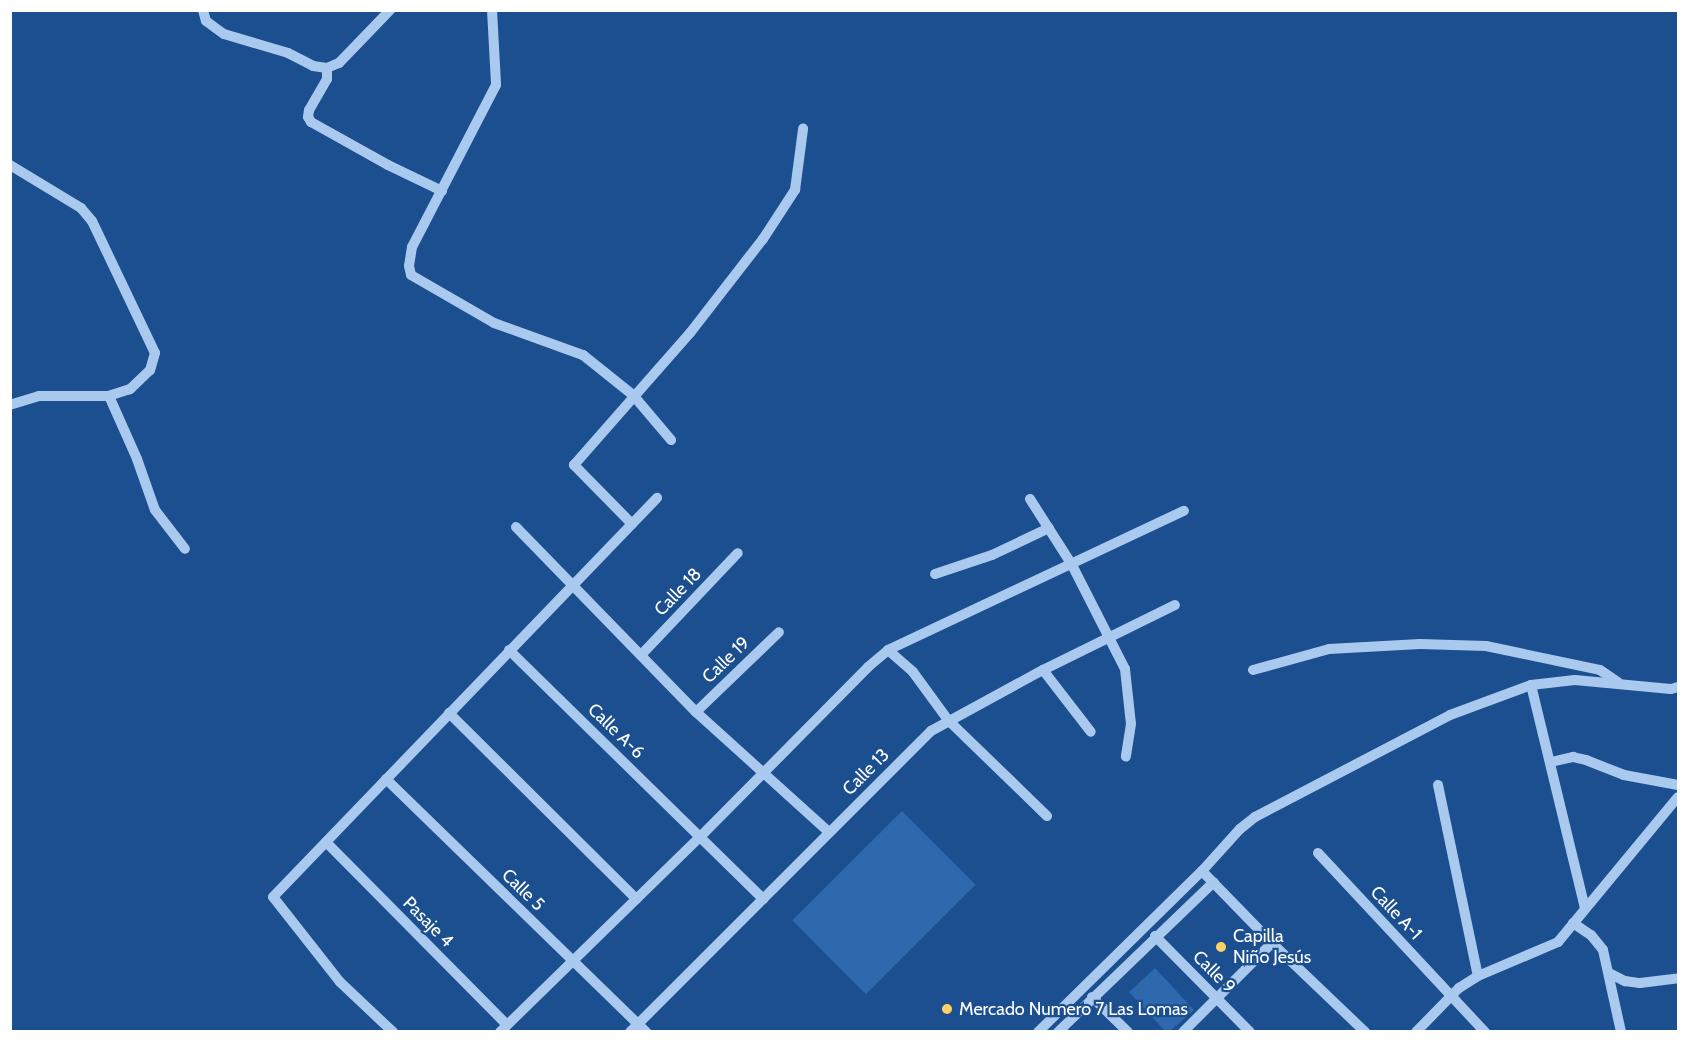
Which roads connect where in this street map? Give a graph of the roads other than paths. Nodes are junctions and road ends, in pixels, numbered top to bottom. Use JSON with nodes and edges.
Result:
{"nodes":[{"id":1,"x":203,"y":10,"type":"edge"},
{"id":2,"x":390,"y":10,"type":"edge"},
{"id":3,"x":492,"y":10,"type":"edge"},
{"id":4,"x":327,"y":68,"type":"junction"},
{"id":5,"x":803,"y":129,"type":"dead end"},
{"id":6,"x":10,"y":165,"type":"edge"},
{"id":7,"x":442,"y":191,"type":"junction"},
{"id":8,"x":633,"y":395,"type":"junction"},
{"id":9,"x":108,"y":396,"type":"junction"},
{"id":10,"x":10,"y":405,"type":"edge"},
{"id":11,"x":671,"y":440,"type":"dead end"},
{"id":12,"x":657,"y":498,"type":"dead end"},
{"id":13,"x":1030,"y":499,"type":"dead end"},
{"id":14,"x":1184,"y":511,"type":"dead end"},
{"id":15,"x":632,"y":524,"type":"junction"},
{"id":16,"x":516,"y":527,"type":"dead end"},
{"id":17,"x":1049,"y":528,"type":"junction"},
{"id":18,"x":185,"y":549,"type":"dead end"},
{"id":19,"x":738,"y":553,"type":"dead end"},
{"id":20,"x":1071,"y":565,"type":"junction"},
{"id":21,"x":934,"y":574,"type":"dead end"},
{"id":22,"x":572,"y":584,"type":"junction"},
{"id":23,"x":1175,"y":605,"type":"dead end"},
{"id":24,"x":779,"y":632,"type":"dead end"},
{"id":25,"x":1112,"y":638,"type":"junction"},
{"id":26,"x":508,"y":650,"type":"junction"},
{"id":27,"x":888,"y":651,"type":"junction"},
{"id":28,"x":642,"y":654,"type":"junction"},
{"id":29,"x":1043,"y":670,"type":"junction"},
{"id":30,"x":1253,"y":670,"type":"dead end"},
{"id":31,"x":1621,"y":683,"type":"junction"},
{"id":32,"x":1531,"y":685,"type":"junction"},
{"id":33,"x":1678,"y":687,"type":"edge"},
{"id":34,"x":696,"y":712,"type":"junction"},
{"id":35,"x":449,"y":713,"type":"junction"},
{"id":36,"x":948,"y":720,"type":"junction"},
{"id":37,"x":1091,"y":732,"type":"dead end"},
{"id":38,"x":1126,"y":756,"type":"dead end"},
{"id":39,"x":1551,"y":762,"type":"junction"},
{"id":40,"x":762,"y":774,"type":"junction"},
{"id":41,"x":386,"y":779,"type":"junction"},
{"id":42,"x":1438,"y":785,"type":"dead end"},
{"id":43,"x":1678,"y":785,"type":"edge"},
{"id":44,"x":1678,"y":797,"type":"edge"},
{"id":45,"x":1047,"y":816,"type":"dead end"},
{"id":46,"x":829,"y":832,"type":"junction"},
{"id":47,"x":701,"y":836,"type":"junction"},
{"id":48,"x":326,"y":842,"type":"junction"},
{"id":49,"x":1318,"y":853,"type":"dead end"},
{"id":50,"x":1202,"y":871,"type":"junction"},
{"id":51,"x":1214,"y":882,"type":"junction"},
{"id":52,"x":636,"y":899,"type":"junction"},
{"id":53,"x":763,"y":899,"type":"junction"},
{"id":54,"x":1585,"y":908,"type":"junction"},
{"id":55,"x":1573,"y":923,"type":"junction"},
{"id":56,"x":1155,"y":936,"type":"junction"},
{"id":57,"x":1272,"y":943,"type":"junction"},
{"id":58,"x":572,"y":961,"type":"junction"},
{"id":59,"x":1610,"y":973,"type":"junction"},
{"id":60,"x":1478,"y":976,"type":"junction"},
{"id":61,"x":1678,"y":978,"type":"edge"},
{"id":62,"x":1451,"y":996,"type":"junction"},
{"id":63,"x":1092,"y":997,"type":"junction"},
{"id":64,"x":1217,"y":999,"type":"junction"},
{"id":65,"x":504,"y":1028,"type":"edge"},
{"id":66,"x":638,"y":1029,"type":"edge"},
{"id":67,"x":393,"y":1032,"type":"edge"},
{"id":68,"x":1038,"y":1032,"type":"edge"},
{"id":69,"x":1058,"y":1032,"type":"edge"},
{"id":70,"x":1128,"y":1032,"type":"edge"},
{"id":71,"x":1183,"y":1032,"type":"edge"},
{"id":72,"x":1250,"y":1032,"type":"edge"},
{"id":73,"x":1365,"y":1032,"type":"edge"},
{"id":74,"x":1416,"y":1032,"type":"edge"},
{"id":75,"x":1485,"y":1032,"type":"edge"},
{"id":76,"x":1621,"y":1032,"type":"edge"}],
"edges":[{"from":1,"to":4,"type":"street"},
{"from":2,"to":4,"type":"street"},
{"from":3,"to":7,"type":"street"},
{"from":4,"to":7,"type":"street"},
{"from":5,"to":8,"type":"street"},
{"from":6,"to":9,"type":"street"},
{"from":7,"to":8,"type":"street"},
{"from":8,"to":11,"type":"street"},
{"from":8,"to":15,"type":"street"},
{"from":9,"to":10,"type":"street"},
{"from":9,"to":18,"type":"street"},
{"from":12,"to":15,"type":"street"},
{"from":13,"to":17,"type":"street"},
{"from":14,"to":20,"type":"street"},
{"from":15,"to":22,"type":"street"},
{"from":16,"to":22,"type":"street"},
{"from":17,"to":20,"type":"street"},
{"from":17,"to":21,"type":"street"},
{"from":19,"to":28,"type":"street","name":"Calle 18"},
{"from":20,"to":25,"type":"street"},
{"from":20,"to":27,"type":"street"},
{"from":22,"to":26,"type":"street"},
{"from":22,"to":28,"type":"street"},
{"from":23,"to":25,"type":"street","name":"Calle 13"},
{"from":24,"to":34,"type":"street","name":"Calle 19"},
{"from":25,"to":29,"type":"street","name":"Calle 13"},
{"from":25,"to":38,"type":"street"},
{"from":26,"to":35,"type":"street"},
{"from":26,"to":47,"type":"street","name":"Calle A-6"},
{"from":27,"to":36,"type":"street"},
{"from":27,"to":40,"type":"street"},
{"from":28,"to":34,"type":"street"},
{"from":29,"to":36,"type":"street","name":"Calle 13"},
{"from":29,"to":37,"type":"street"},
{"from":30,"to":31,"type":"street"},
{"from":31,"to":32,"type":"street"},
{"from":31,"to":33,"type":"street"},
{"from":32,"to":39,"type":"street"},
{"from":32,"to":50,"type":"street"},
{"from":34,"to":40,"type":"street"},
{"from":35,"to":41,"type":"street"},
{"from":35,"to":52,"type":"street"},
{"from":36,"to":45,"type":"street"},
{"from":36,"to":46,"type":"street","name":"Calle 13"},
{"from":39,"to":43,"type":"street"},
{"from":39,"to":54,"type":"street"},
{"from":40,"to":46,"type":"street"},
{"from":40,"to":47,"type":"street"},
{"from":41,"to":48,"type":"street"},
{"from":41,"to":58,"type":"street","name":"Calle 5"},
{"from":42,"to":60,"type":"street"},
{"from":44,"to":54,"type":"street"},
{"from":46,"to":53,"type":"street","name":"Calle 13"},
{"from":47,"to":52,"type":"street"},
{"from":47,"to":53,"type":"street","name":"Calle A-6"},
{"from":48,"to":65,"type":"street","name":"Pasaje 4"},
{"from":48,"to":67,"type":"street"},
{"from":49,"to":62,"type":"street","name":"Calle A-1"},
{"from":50,"to":51,"type":"street"},
{"from":50,"to":68,"type":"street"},
{"from":51,"to":56,"type":"street"},
{"from":51,"to":57,"type":"street"},
{"from":52,"to":58,"type":"street"},
{"from":53,"to":66,"type":"street","name":"Calle 13"},
{"from":54,"to":55,"type":"street"},
{"from":55,"to":59,"type":"street"},
{"from":55,"to":60,"type":"street"},
{"from":56,"to":63,"type":"street"},
{"from":56,"to":64,"type":"street","name":"Calle 9"},
{"from":57,"to":64,"type":"street"},
{"from":57,"to":73,"type":"street"},
{"from":58,"to":65,"type":"street"},
{"from":58,"to":66,"type":"street","name":"Calle 5"},
{"from":59,"to":61,"type":"street"},
{"from":59,"to":76,"type":"street"},
{"from":60,"to":62,"type":"street"},
{"from":62,"to":74,"type":"street"},
{"from":62,"to":75,"type":"street","name":"Calle A-1"},
{"from":63,"to":69,"type":"street"},
{"from":63,"to":70,"type":"street"},
{"from":64,"to":71,"type":"street"},
{"from":64,"to":72,"type":"street","name":"Calle 9"}]}
